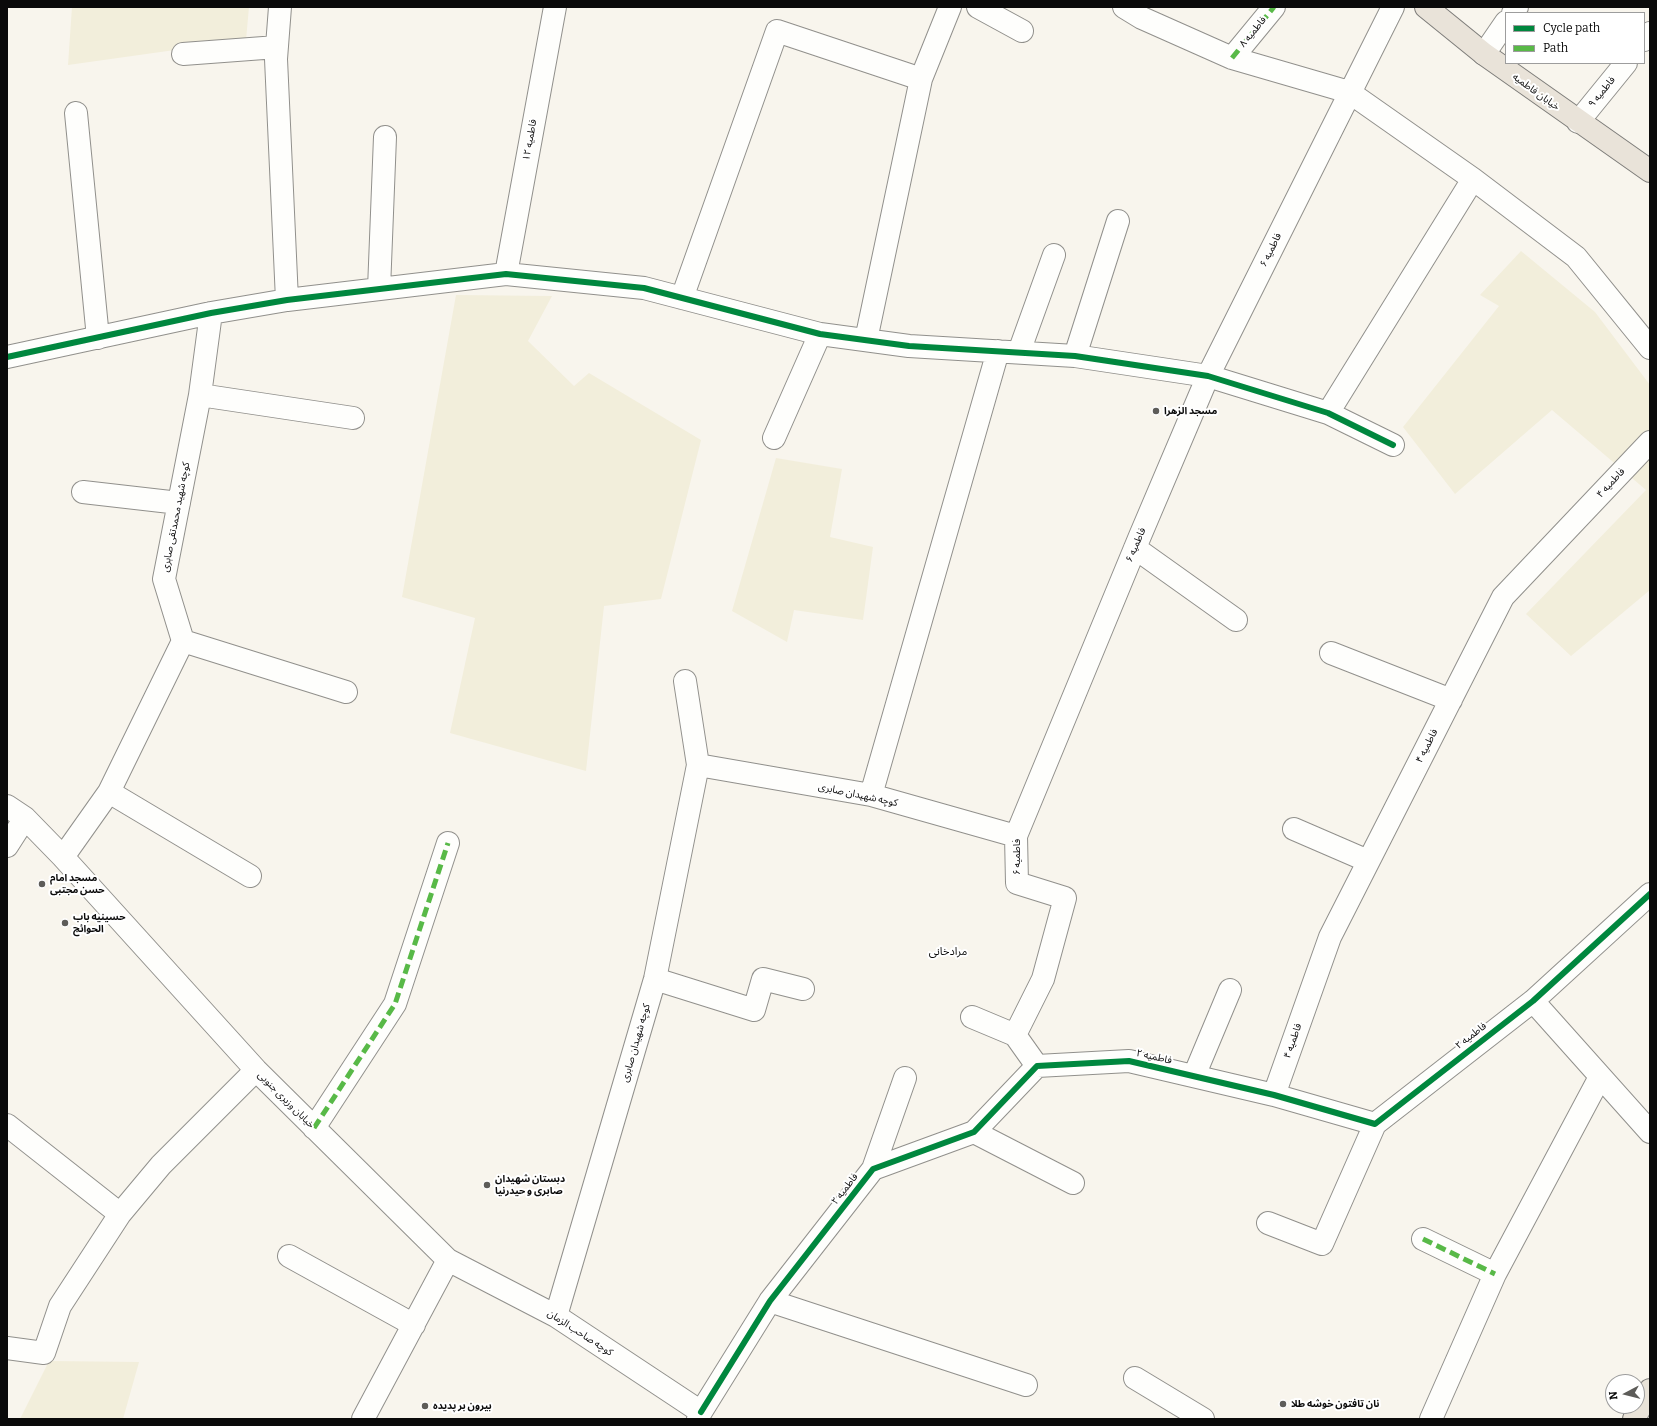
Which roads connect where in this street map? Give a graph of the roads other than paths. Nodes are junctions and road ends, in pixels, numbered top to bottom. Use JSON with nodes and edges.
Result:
{"nodes":[{"id":1,"x":280,"y":7,"type":"edge"},
{"id":2,"x":555,"y":7,"type":"edge"},
{"id":3,"x":950,"y":7,"type":"edge"},
{"id":4,"x":978,"y":7,"type":"edge"},
{"id":5,"x":1124,"y":7,"type":"edge"},
{"id":6,"x":1274,"y":7,"type":"edge"},
{"id":7,"x":1393,"y":7,"type":"edge"},
{"id":8,"x":1426,"y":7,"type":"edge"},
{"id":9,"x":1505,"y":23,"type":"edge"},
{"id":10,"x":1022,"y":31,"type":"dead end"},
{"id":11,"x":277,"y":47,"type":"junction"},
{"id":12,"x":183,"y":54,"type":"dead end"},
{"id":13,"x":1484,"y":54,"type":"junction"},
{"id":14,"x":1232,"y":58,"type":"junction"},
{"id":15,"x":1625,"y":64,"type":"edge"},
{"id":16,"x":921,"y":79,"type":"junction"},
{"id":17,"x":1349,"y":92,"type":"junction"},
{"id":18,"x":76,"y":113,"type":"dead end"},
{"id":19,"x":1578,"y":122,"type":"junction"},
{"id":20,"x":385,"y":137,"type":"dead end"},
{"id":21,"x":1650,"y":171,"type":"edge"},
{"id":22,"x":1473,"y":179,"type":"junction"},
{"id":23,"x":1118,"y":221,"type":"dead end"},
{"id":24,"x":1054,"y":255,"type":"dead end"},
{"id":25,"x":506,"y":274,"type":"junction"},
{"id":26,"x":379,"y":289,"type":"junction"},
{"id":27,"x":682,"y":298,"type":"junction"},
{"id":28,"x":287,"y":300,"type":"junction"},
{"id":29,"x":211,"y":313,"type":"junction"},
{"id":30,"x":820,"y":334,"type":"junction"},
{"id":31,"x":98,"y":338,"type":"junction"},
{"id":32,"x":866,"y":340,"type":"junction"},
{"id":33,"x":1650,"y":348,"type":"edge"},
{"id":34,"x":1008,"y":352,"type":"junction"},
{"id":35,"x":1075,"y":356,"type":"junction"},
{"id":36,"x":7,"y":357,"type":"edge"},
{"id":37,"x":1208,"y":376,"type":"junction"},
{"id":38,"x":200,"y":395,"type":"junction"},
{"id":39,"x":1328,"y":414,"type":"junction"},
{"id":40,"x":353,"y":418,"type":"dead end"},
{"id":41,"x":774,"y":438,"type":"dead end"},
{"id":42,"x":1650,"y":442,"type":"edge"},
{"id":43,"x":1393,"y":445,"type":"dead end"},
{"id":44,"x":83,"y":492,"type":"dead end"},
{"id":45,"x":178,"y":503,"type":"junction"},
{"id":46,"x":1135,"y":548,"type":"junction"},
{"id":47,"x":1236,"y":620,"type":"dead end"},
{"id":48,"x":183,"y":641,"type":"junction"},
{"id":49,"x":1331,"y":653,"type":"dead end"},
{"id":50,"x":685,"y":681,"type":"dead end"},
{"id":51,"x":346,"y":692,"type":"dead end"},
{"id":52,"x":1451,"y":700,"type":"junction"},
{"id":53,"x":698,"y":765,"type":"junction"},
{"id":54,"x":109,"y":792,"type":"junction"},
{"id":55,"x":871,"y":795,"type":"junction"},
{"id":56,"x":7,"y":806,"type":"edge"},
{"id":57,"x":25,"y":818,"type":"junction"},
{"id":58,"x":1294,"y":829,"type":"dead end"},
{"id":59,"x":1016,"y":836,"type":"junction"},
{"id":60,"x":448,"y":843,"type":"dead end"},
{"id":61,"x":7,"y":846,"type":"edge"},
{"id":62,"x":63,"y":857,"type":"junction"},
{"id":63,"x":1368,"y":861,"type":"junction"},
{"id":64,"x":250,"y":876,"type":"dead end"},
{"id":65,"x":1650,"y":894,"type":"edge"},
{"id":66,"x":655,"y":979,"type":"junction"},
{"id":67,"x":803,"y":989,"type":"dead end"},
{"id":68,"x":1230,"y":990,"type":"dead end"},
{"id":69,"x":1533,"y":1001,"type":"junction"},
{"id":70,"x":972,"y":1017,"type":"dead end"},
{"id":71,"x":1015,"y":1035,"type":"junction"},
{"id":72,"x":1037,"y":1066,"type":"junction"},
{"id":73,"x":256,"y":1070,"type":"junction"},
{"id":74,"x":1194,"y":1076,"type":"junction"},
{"id":75,"x":1600,"y":1077,"type":"junction"},
{"id":76,"x":906,"y":1078,"type":"dead end"},
{"id":77,"x":1274,"y":1095,"type":"junction"},
{"id":78,"x":1375,"y":1124,"type":"junction"},
{"id":79,"x":7,"y":1125,"type":"edge"},
{"id":80,"x":314,"y":1128,"type":"junction"},
{"id":81,"x":974,"y":1132,"type":"junction"},
{"id":82,"x":1650,"y":1132,"type":"edge"},
{"id":83,"x":873,"y":1169,"type":"junction"},
{"id":84,"x":1073,"y":1183,"type":"dead end"},
{"id":85,"x":120,"y":1214,"type":"junction"},
{"id":86,"x":1268,"y":1223,"type":"dead end"},
{"id":87,"x":1423,"y":1239,"type":"dead end"},
{"id":88,"x":289,"y":1256,"type":"dead end"},
{"id":89,"x":448,"y":1260,"type":"junction"},
{"id":90,"x":1496,"y":1274,"type":"junction"},
{"id":91,"x":770,"y":1301,"type":"junction"},
{"id":92,"x":556,"y":1316,"type":"junction"},
{"id":93,"x":414,"y":1325,"type":"junction"},
{"id":94,"x":7,"y":1348,"type":"edge"},
{"id":95,"x":1135,"y":1378,"type":"dead end"},
{"id":96,"x":1026,"y":1385,"type":"dead end"},
{"id":97,"x":1650,"y":1390,"type":"edge"},
{"id":98,"x":699,"y":1415,"type":"edge"},
{"id":99,"x":363,"y":1419,"type":"edge"},
{"id":100,"x":1203,"y":1419,"type":"edge"},
{"id":101,"x":1431,"y":1419,"type":"edge"},
{"id":102,"x":1634,"y":1419,"type":"edge"}],
"edges":[{"from":1,"to":11,"type":"street"},
{"from":2,"to":25,"type":"street","name":"فاطمیه ۱۲"},
{"from":3,"to":16,"type":"street"},
{"from":4,"to":10,"type":"street"},
{"from":5,"to":14,"type":"street"},
{"from":6,"to":14,"type":"street","name":"فاطمیه ۸"},
{"from":7,"to":17,"type":"street","name":"فاطمیه ۶"},
{"from":8,"to":13,"type":"main road","name":"خیابان فاطمیه"},
{"from":9,"to":13,"type":"street"},
{"from":11,"to":12,"type":"street"},
{"from":11,"to":28,"type":"street"},
{"from":13,"to":19,"type":"main road","name":"خیابان فاطمیه"},
{"from":14,"to":17,"type":"street"},
{"from":15,"to":19,"type":"street","name":"فاطمیه ۹"},
{"from":16,"to":27,"type":"street"},
{"from":16,"to":32,"type":"street"},
{"from":17,"to":22,"type":"street"},
{"from":17,"to":37,"type":"street","name":"فاطمیه ۶"},
{"from":18,"to":31,"type":"street"},
{"from":19,"to":21,"type":"main road","name":"خیابان فاطمیه"},
{"from":20,"to":26,"type":"street"},
{"from":22,"to":33,"type":"street"},
{"from":22,"to":39,"type":"street"},
{"from":23,"to":35,"type":"street"},
{"from":24,"to":34,"type":"street"},
{"from":25,"to":26,"type":"street"},
{"from":25,"to":27,"type":"street"},
{"from":26,"to":28,"type":"street"},
{"from":27,"to":30,"type":"street"},
{"from":28,"to":29,"type":"street"},
{"from":29,"to":31,"type":"street"},
{"from":29,"to":38,"type":"street","name":"کوچه شهید محمدتقی صابری"},
{"from":30,"to":32,"type":"street"},
{"from":30,"to":41,"type":"street"},
{"from":31,"to":36,"type":"street"},
{"from":32,"to":34,"type":"street"},
{"from":34,"to":35,"type":"street"},
{"from":34,"to":55,"type":"street"},
{"from":35,"to":37,"type":"street"},
{"from":37,"to":39,"type":"street"},
{"from":37,"to":46,"type":"street","name":"فاطمیه ۶"},
{"from":38,"to":40,"type":"street"},
{"from":38,"to":45,"type":"street","name":"کوچه شهید محمدتقی صابری"},
{"from":39,"to":43,"type":"street"},
{"from":42,"to":52,"type":"street","name":"فاطمیه ۴"},
{"from":44,"to":45,"type":"street"},
{"from":45,"to":48,"type":"street","name":"کوچه شهید محمدتقی صابری"},
{"from":46,"to":47,"type":"street"},
{"from":46,"to":59,"type":"street","name":"فاطمیه ۶"},
{"from":48,"to":51,"type":"street"},
{"from":48,"to":54,"type":"street"},
{"from":49,"to":52,"type":"street"},
{"from":50,"to":53,"type":"street","name":"کوچه شهیدان صابری"},
{"from":52,"to":63,"type":"street","name":"فاطمیه ۴"},
{"from":53,"to":55,"type":"street","name":"کوچه شهیدان صابری"},
{"from":53,"to":66,"type":"street","name":"کوچه شهیدان صابری"},
{"from":54,"to":62,"type":"street"},
{"from":54,"to":64,"type":"street"},
{"from":55,"to":59,"type":"street","name":"کوچه شهیدان صابری"},
{"from":56,"to":57,"type":"street","name":"خیابان وزیری جنوبی"},
{"from":57,"to":61,"type":"street"},
{"from":57,"to":62,"type":"street","name":"خیابان وزیری جنوبی"},
{"from":58,"to":63,"type":"street"},
{"from":59,"to":71,"type":"street","name":"فاطمیه ۶"},
{"from":60,"to":80,"type":"street"},
{"from":62,"to":73,"type":"street","name":"خیابان وزیری جنوبی"},
{"from":63,"to":77,"type":"street","name":"فاطمیه ۴"},
{"from":65,"to":69,"type":"street","name":"فاطمیه ۲"},
{"from":66,"to":67,"type":"street"},
{"from":66,"to":92,"type":"street","name":"کوچه شهیدان صابری"},
{"from":68,"to":74,"type":"street"},
{"from":69,"to":75,"type":"street"},
{"from":69,"to":78,"type":"street","name":"فاطمیه ۲"},
{"from":70,"to":71,"type":"street"},
{"from":71,"to":72,"type":"street"},
{"from":72,"to":74,"type":"street","name":"فاطمیه ۲"},
{"from":72,"to":81,"type":"street"},
{"from":73,"to":80,"type":"street","name":"خیابان وزیری جنوبی"},
{"from":73,"to":85,"type":"street"},
{"from":74,"to":77,"type":"street","name":"فاطمیه ۲"},
{"from":75,"to":82,"type":"street"},
{"from":75,"to":90,"type":"street"},
{"from":76,"to":83,"type":"street"},
{"from":77,"to":78,"type":"street","name":"فاطمیه ۲"},
{"from":78,"to":86,"type":"street"},
{"from":79,"to":85,"type":"street"},
{"from":80,"to":89,"type":"street","name":"خیابان وزیری جنوبی"},
{"from":81,"to":83,"type":"street"},
{"from":81,"to":84,"type":"street"},
{"from":83,"to":91,"type":"street","name":"فاطمیه ۲"},
{"from":85,"to":94,"type":"street"},
{"from":87,"to":90,"type":"street"},
{"from":88,"to":93,"type":"street"},
{"from":89,"to":92,"type":"street","name":"کوچه صاحب الزمان"},
{"from":89,"to":93,"type":"street"},
{"from":90,"to":101,"type":"street"},
{"from":91,"to":96,"type":"street"},
{"from":91,"to":98,"type":"street","name":"فاطمیه ۲"},
{"from":92,"to":98,"type":"street","name":"کوچه صاحب الزمان"},
{"from":93,"to":99,"type":"street"},
{"from":95,"to":100,"type":"street"},
{"from":97,"to":102,"type":"main road"}]}
